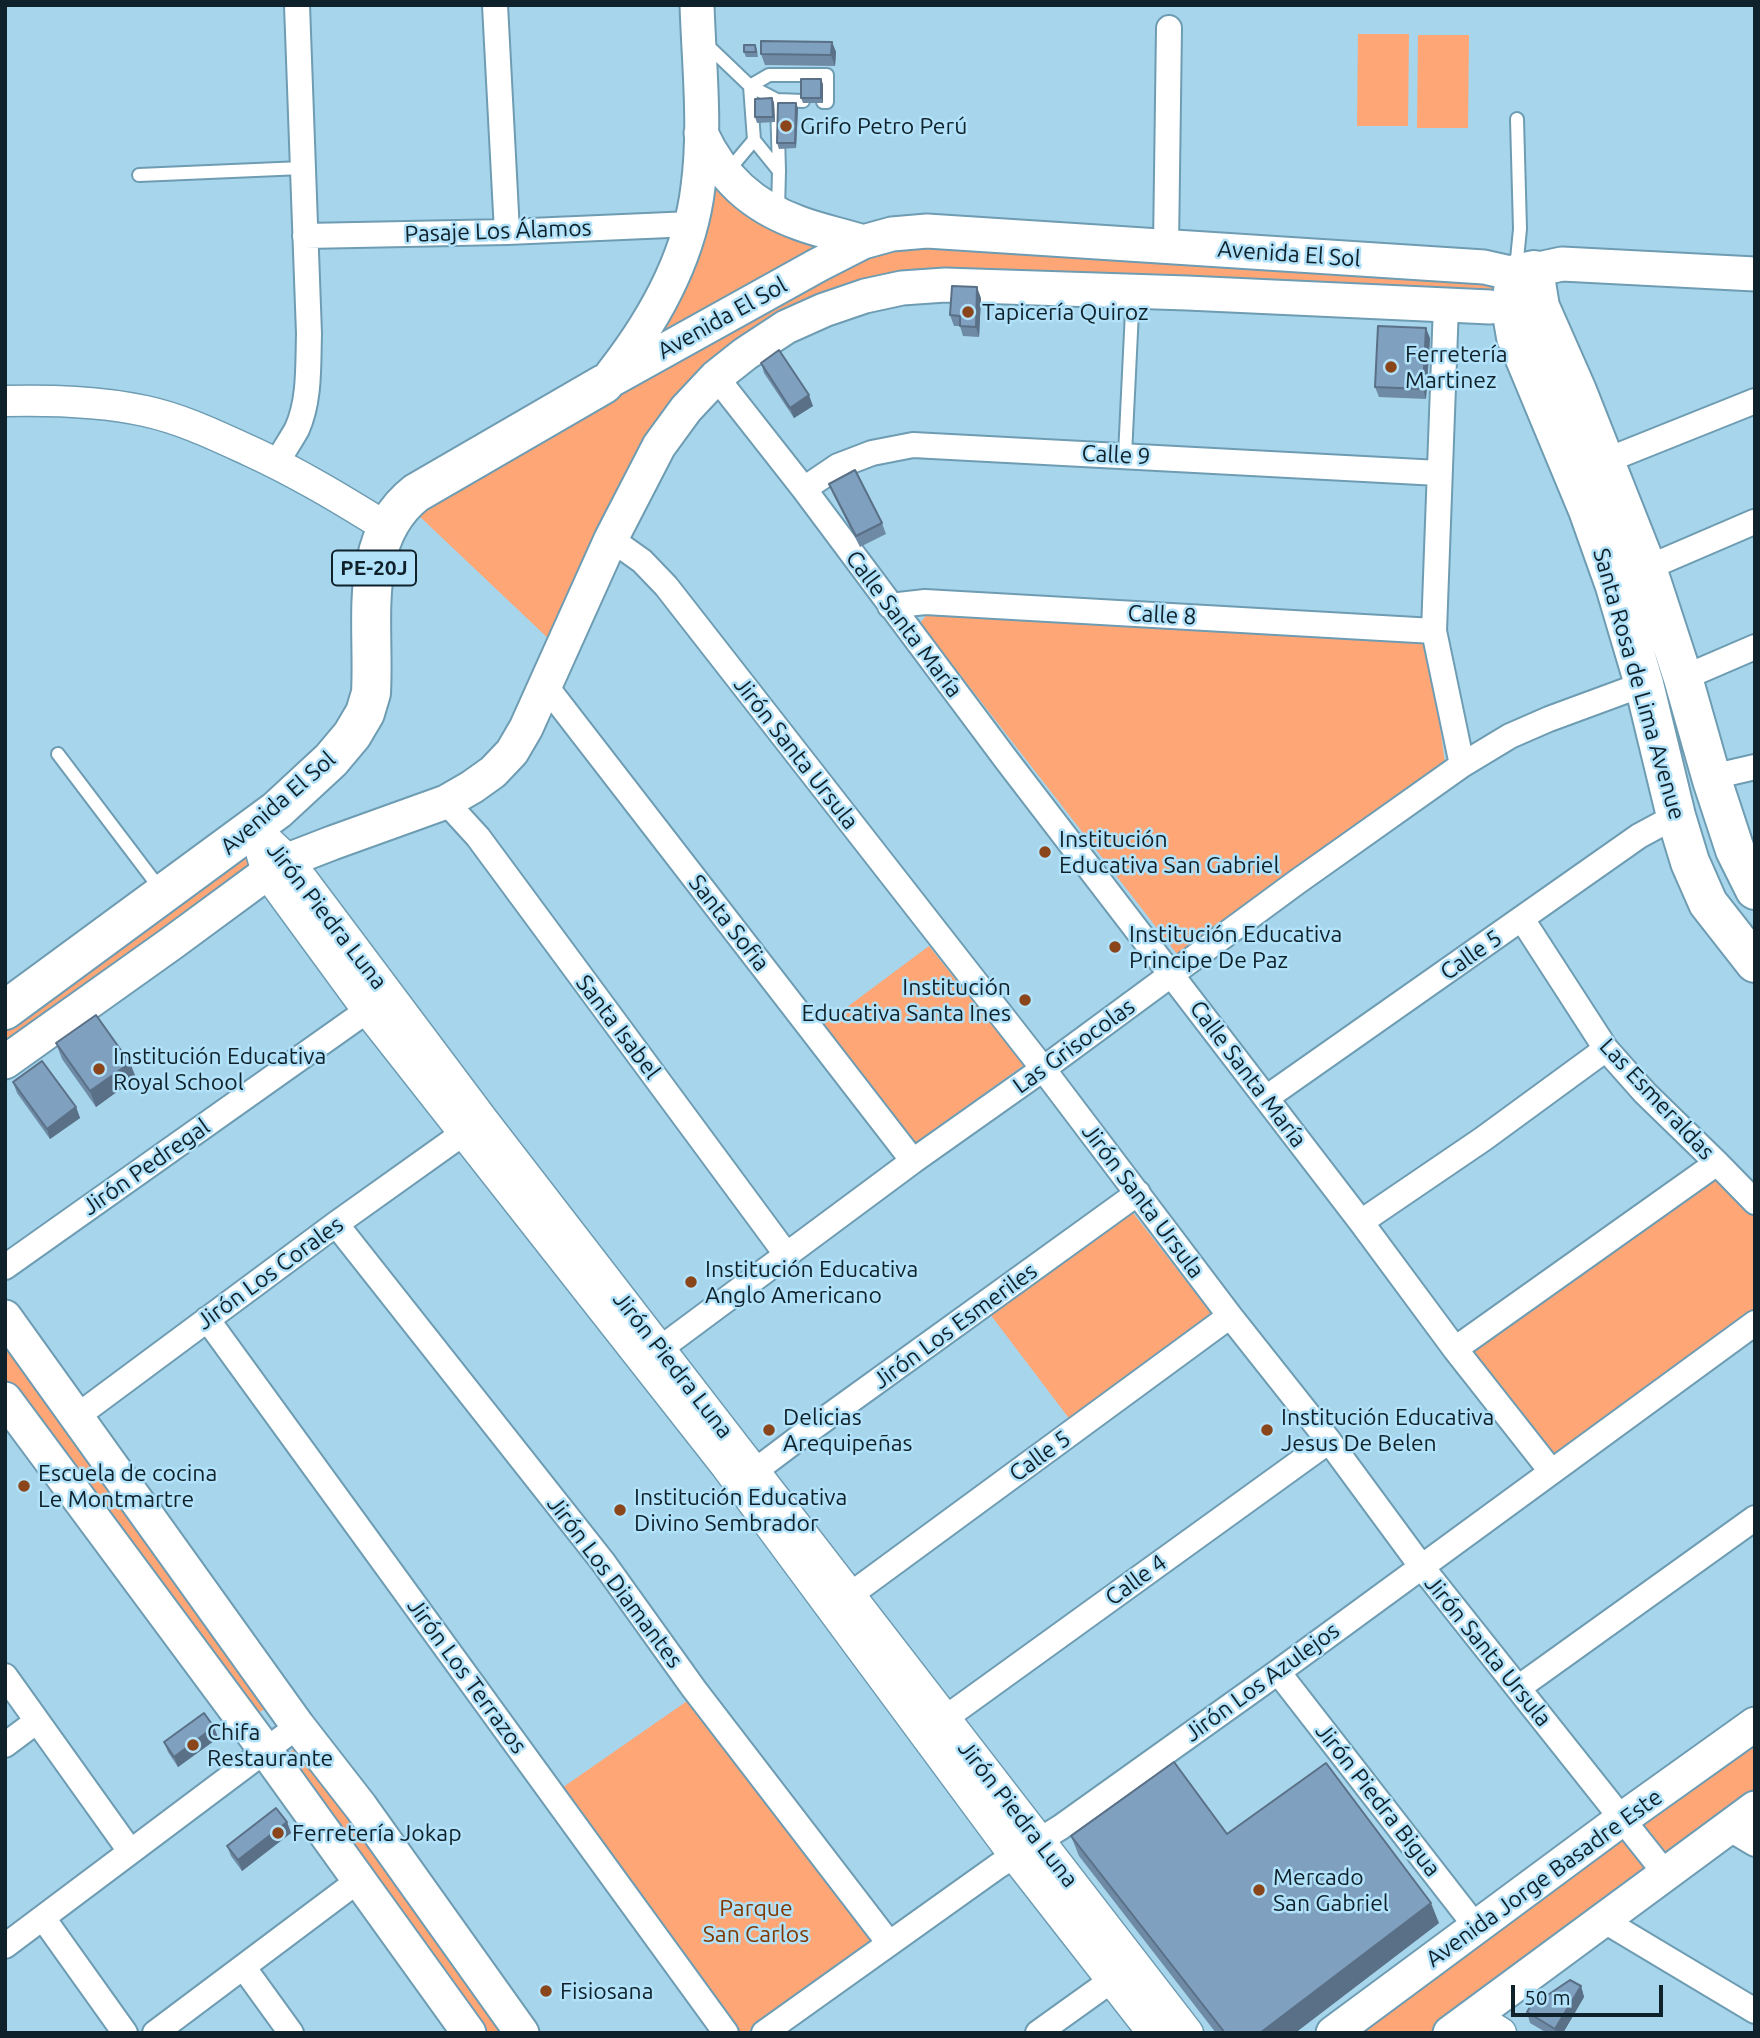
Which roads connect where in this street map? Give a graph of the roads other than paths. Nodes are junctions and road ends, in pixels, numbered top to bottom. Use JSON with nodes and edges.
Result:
{"nodes":[{"id":1,"x":297,"y":5,"type":"edge"},
{"id":2,"x":495,"y":5,"type":"edge"},
{"id":3,"x":698,"y":21,"type":"edge"},
{"id":4,"x":1169,"y":28,"type":"dead end"},
{"id":5,"x":750,"y":86,"type":"junction"},
{"id":6,"x":777,"y":100,"type":"junction"},
{"id":7,"x":803,"y":102,"type":"edge"},
{"id":8,"x":823,"y":102,"type":"edge"},
{"id":9,"x":1517,"y":119,"type":"dead end"},
{"id":10,"x":701,"y":132,"type":"junction"},
{"id":11,"x":754,"y":140,"type":"junction"},
{"id":12,"x":302,"y":169,"type":"junction"},
{"id":13,"x":779,"y":171,"type":"junction"},
{"id":14,"x":725,"y":174,"type":"junction"},
{"id":15,"x":139,"y":175,"type":"dead end"},
{"id":16,"x":778,"y":214,"type":"junction"},
{"id":17,"x":692,"y":224,"type":"junction"},
{"id":18,"x":507,"y":232,"type":"junction"},
{"id":19,"x":305,"y":236,"type":"junction"},
{"id":20,"x":863,"y":242,"type":"junction"},
{"id":21,"x":1166,"y":246,"type":"junction"},
{"id":22,"x":1755,"y":274,"type":"edge"},
{"id":23,"x":1133,"y":291,"type":"junction"},
{"id":24,"x":1518,"y":293,"type":"junction"},
{"id":25,"x":1446,"y":305,"type":"junction"},
{"id":26,"x":716,"y":377,"type":"junction"},
{"id":27,"x":604,"y":384,"type":"junction"},
{"id":28,"x":5,"y":401,"type":"edge"},
{"id":29,"x":1755,"y":401,"type":"edge"},
{"id":30,"x":1125,"y":455,"type":"junction"},
{"id":31,"x":1605,"y":461,"type":"junction"},
{"id":32,"x":277,"y":463,"type":"junction"},
{"id":33,"x":1439,"y":473,"type":"junction"},
{"id":34,"x":804,"y":489,"type":"junction"},
{"id":35,"x":1754,"y":522,"type":"edge"},
{"id":36,"x":386,"y":527,"type":"junction"},
{"id":37,"x":611,"y":540,"type":"junction"},
{"id":38,"x":1647,"y":568,"type":"junction"},
{"id":39,"x":890,"y":607,"type":"junction"},
{"id":40,"x":1434,"y":631,"type":"junction"},
{"id":41,"x":1755,"y":647,"type":"edge"},
{"id":42,"x":1683,"y":678,"type":"junction"},
{"id":43,"x":1644,"y":684,"type":"junction"},
{"id":44,"x":545,"y":685,"type":"junction"},
{"id":45,"x":58,"y":754,"type":"dead end"},
{"id":46,"x":1462,"y":765,"type":"junction"},
{"id":47,"x":1755,"y":768,"type":"edge"},
{"id":48,"x":1712,"y":780,"type":"junction"},
{"id":49,"x":446,"y":802,"type":"junction"},
{"id":50,"x":1676,"y":816,"type":"junction"},
{"id":51,"x":254,"y":828,"type":"junction"},
{"id":52,"x":277,"y":866,"type":"junction"},
{"id":53,"x":1755,"y":890,"type":"edge"},
{"id":54,"x":165,"y":894,"type":"junction"},
{"id":55,"x":1522,"y":919,"type":"junction"},
{"id":56,"x":1755,"y":963,"type":"edge"},
{"id":57,"x":1171,"y":975,"type":"junction"},
{"id":58,"x":378,"y":1003,"type":"junction"},
{"id":59,"x":5,"y":1010,"type":"edge"},
{"id":60,"x":1606,"y":1049,"type":"junction"},
{"id":61,"x":5,"y":1062,"type":"edge"},
{"id":62,"x":1043,"y":1069,"type":"junction"},
{"id":63,"x":1266,"y":1098,"type":"junction"},
{"id":64,"x":465,"y":1132,"type":"junction"},
{"id":65,"x":913,"y":1161,"type":"junction"},
{"id":66,"x":1717,"y":1163,"type":"junction"},
{"id":67,"x":1138,"y":1193,"type":"junction"},
{"id":68,"x":1755,"y":1202,"type":"edge"},
{"id":69,"x":1361,"y":1222,"type":"junction"},
{"id":70,"x":336,"y":1224,"type":"junction"},
{"id":71,"x":786,"y":1254,"type":"junction"},
{"id":72,"x":5,"y":1267,"type":"edge"},
{"id":73,"x":1230,"y":1316,"type":"junction"},
{"id":74,"x":5,"y":1317,"type":"edge"},
{"id":75,"x":207,"y":1320,"type":"junction"},
{"id":76,"x":1755,"y":1323,"type":"edge"},
{"id":77,"x":661,"y":1348,"type":"junction"},
{"id":78,"x":1455,"y":1349,"type":"junction"},
{"id":79,"x":5,"y":1399,"type":"edge"},
{"id":80,"x":76,"y":1417,"type":"junction"},
{"id":81,"x":1329,"y":1441,"type":"junction"},
{"id":82,"x":1551,"y":1471,"type":"junction"},
{"id":83,"x":747,"y":1477,"type":"junction"},
{"id":84,"x":1755,"y":1518,"type":"edge"},
{"id":85,"x":1421,"y":1566,"type":"junction"},
{"id":86,"x":850,"y":1595,"type":"junction"},
{"id":87,"x":1278,"y":1672,"type":"junction"},
{"id":88,"x":5,"y":1676,"type":"edge"},
{"id":89,"x":1518,"y":1688,"type":"junction"},
{"id":90,"x":944,"y":1719,"type":"junction"},
{"id":91,"x":37,"y":1721,"type":"junction"},
{"id":92,"x":1755,"y":1724,"type":"edge"},
{"id":93,"x":298,"y":1726,"type":"junction"},
{"id":94,"x":5,"y":1745,"type":"edge"},
{"id":95,"x":266,"y":1751,"type":"junction"},
{"id":96,"x":1755,"y":1808,"type":"edge"},
{"id":97,"x":1622,"y":1819,"type":"junction"},
{"id":98,"x":1741,"y":1836,"type":"edge"},
{"id":99,"x":1027,"y":1848,"type":"junction"},
{"id":100,"x":130,"y":1851,"type":"junction"},
{"id":101,"x":1665,"y":1873,"type":"junction"},
{"id":102,"x":359,"y":1880,"type":"junction"},
{"id":103,"x":43,"y":1918,"type":"junction"},
{"id":104,"x":1603,"y":1920,"type":"junction"},
{"id":105,"x":1477,"y":1928,"type":"junction"},
{"id":106,"x":889,"y":1943,"type":"junction"},
{"id":107,"x":5,"y":1946,"type":"edge"},
{"id":108,"x":244,"y":1968,"type":"junction"},
{"id":109,"x":1112,"y":1980,"type":"junction"},
{"id":110,"x":1755,"y":2011,"type":"edge"},
{"id":111,"x":1475,"y":2027,"type":"edge"},
{"id":112,"x":125,"y":2033,"type":"edge"},
{"id":113,"x":155,"y":2033,"type":"edge"},
{"id":114,"x":291,"y":2033,"type":"edge"},
{"id":115,"x":470,"y":2033,"type":"edge"},
{"id":116,"x":522,"y":2033,"type":"edge"},
{"id":117,"x":726,"y":2033,"type":"edge"},
{"id":118,"x":764,"y":2033,"type":"edge"},
{"id":119,"x":1038,"y":2033,"type":"edge"},
{"id":120,"x":1153,"y":2033,"type":"edge"},
{"id":121,"x":1188,"y":2033,"type":"edge"},
{"id":122,"x":1333,"y":2033,"type":"edge"}],
"edges":[{"from":1,"to":12,"type":"street"},
{"from":2,"to":18,"type":"street"},
{"from":3,"to":5,"type":"lane"},
{"from":3,"to":10,"type":"main road","number":"PE-20J"},
{"from":4,"to":21,"type":"street"},
{"from":5,"to":6,"type":"lane"},
{"from":5,"to":8,"type":"lane"},
{"from":5,"to":11,"type":"lane"},
{"from":6,"to":7,"type":"lane"},
{"from":6,"to":13,"type":"lane"},
{"from":9,"to":24,"type":"lane"},
{"from":10,"to":14,"type":"main road"},
{"from":10,"to":17,"type":"main road","number":"PE-20J"},
{"from":11,"to":13,"type":"lane"},
{"from":11,"to":14,"type":"lane"},
{"from":12,"to":15,"type":"lane"},
{"from":12,"to":19,"type":"street"},
{"from":13,"to":16,"type":"lane"},
{"from":14,"to":16,"type":"main road"},
{"from":16,"to":20,"type":"main road"},
{"from":17,"to":18,"type":"street","name":"Pasaje Los Álamos"},
{"from":17,"to":27,"type":"main road","number":"PE-20J"},
{"from":18,"to":19,"type":"street","name":"Pasaje Los Álamos"},
{"from":19,"to":32,"type":"street"},
{"from":20,"to":21,"type":"main road","name":"Avenida El Sol"},
{"from":20,"to":27,"type":"main road","name":"Avenida El Sol"},
{"from":21,"to":24,"type":"main road","name":"Avenida El Sol"},
{"from":22,"to":24,"type":"main road","name":"Avenida El Sol"},
{"from":23,"to":25,"type":"main road","name":"Avenida El Sol"},
{"from":23,"to":26,"type":"main road","name":"Avenida El Sol"},
{"from":23,"to":30,"type":"lane"},
{"from":24,"to":25,"type":"main road","name":"Avenida El Sol"},
{"from":24,"to":31,"type":"main road","name":"Santa Rosa de Lima Avenue"},
{"from":24,"to":43,"type":"main road","name":"Santa Rosa de Lima Avenue"},
{"from":25,"to":33,"type":"street"},
{"from":26,"to":34,"type":"street","name":"Calle Santa María"},
{"from":26,"to":37,"type":"main road","name":"Avenida El Sol"},
{"from":27,"to":36,"type":"main road","name":"Avenida El Sol","number":"PE-20J"},
{"from":28,"to":32,"type":"street"},
{"from":29,"to":31,"type":"street"},
{"from":30,"to":33,"type":"street","name":"Calle 9"},
{"from":30,"to":34,"type":"street","name":"Calle 9"},
{"from":31,"to":38,"type":"main road","name":"Santa Rosa de Lima Avenue"},
{"from":32,"to":36,"type":"street"},
{"from":33,"to":40,"type":"street"},
{"from":34,"to":39,"type":"street","name":"Calle Santa María"},
{"from":35,"to":38,"type":"street"},
{"from":36,"to":51,"type":"main road","name":"Avenida El Sol","number":"PE-20J"},
{"from":37,"to":44,"type":"main road","name":"Avenida El Sol"},
{"from":37,"to":62,"type":"street","name":"Jirón Santa Ursula"},
{"from":38,"to":42,"type":"main road","name":"Santa Rosa de Lima Avenue"},
{"from":39,"to":40,"type":"street","name":"Calle 8"},
{"from":39,"to":57,"type":"street","name":"Calle Santa María"},
{"from":40,"to":46,"type":"street"},
{"from":41,"to":42,"type":"street"},
{"from":42,"to":48,"type":"main road","name":"Santa Rosa de Lima Avenue"},
{"from":43,"to":46,"type":"street","name":"Las Grisocolas"},
{"from":43,"to":50,"type":"main road","name":"Santa Rosa de Lima Avenue"},
{"from":44,"to":49,"type":"main road","name":"Avenida El Sol"},
{"from":44,"to":65,"type":"street","name":"Santa Sofia"},
{"from":45,"to":54,"type":"lane"},
{"from":46,"to":57,"type":"street","name":"Las Grisocolas"},
{"from":47,"to":48,"type":"street"},
{"from":48,"to":53,"type":"main road","name":"Santa Rosa de Lima Avenue"},
{"from":49,"to":52,"type":"main road","name":"Avenida El Sol"},
{"from":49,"to":71,"type":"street","name":"Santa Isabel"},
{"from":50,"to":55,"type":"street","name":"Calle 5"},
{"from":50,"to":56,"type":"main road","name":"Santa Rosa de Lima Avenue"},
{"from":51,"to":52,"type":"street","name":"Jirón Piedra Luna"},
{"from":51,"to":54,"type":"main road","name":"Avenida El Sol","number":"PE-20J"},
{"from":52,"to":58,"type":"street","name":"Jirón Piedra Luna"},
{"from":52,"to":61,"type":"main road","name":"Avenida El Sol"},
{"from":54,"to":59,"type":"main road","name":"Avenida El Sol","number":"PE-20J"},
{"from":55,"to":60,"type":"street","name":"Las Esmeraldas"},
{"from":55,"to":63,"type":"street","name":"Calle 5"},
{"from":57,"to":62,"type":"street","name":"Las Grisocolas"},
{"from":57,"to":63,"type":"street","name":"Calle Santa María"},
{"from":58,"to":64,"type":"street","name":"Jirón Piedra Luna"},
{"from":58,"to":72,"type":"street","name":"Jirón Pedregal"},
{"from":58,"to":77,"type":"street","name":"Jirón Piedra Luna"},
{"from":60,"to":66,"type":"street","name":"Las Esmeraldas"},
{"from":60,"to":69,"type":"street"},
{"from":62,"to":65,"type":"street","name":"Las Grisocolas"},
{"from":62,"to":67,"type":"street","name":"Jirón Santa Ursula"},
{"from":63,"to":69,"type":"street","name":"Calle Santa María"},
{"from":64,"to":70,"type":"street","name":"Jirón Los Corales"},
{"from":64,"to":83,"type":"street","name":"Jirón Piedra Luna"},
{"from":65,"to":71,"type":"street","name":"Las Grisocolas"},
{"from":66,"to":68,"type":"street","name":"Las Esmeraldas"},
{"from":66,"to":78,"type":"street"},
{"from":67,"to":73,"type":"street","name":"Jirón Santa Ursula"},
{"from":67,"to":83,"type":"street","name":"Jirón Los Esmeriles"},
{"from":69,"to":78,"type":"street","name":"Calle Santa María"},
{"from":70,"to":75,"type":"street","name":"Jirón Los Corales"},
{"from":70,"to":106,"type":"street","name":"Jirón Los Diamantes"},
{"from":71,"to":77,"type":"street","name":"Las Grisocolas"},
{"from":73,"to":81,"type":"street","name":"Jirón Santa Ursula"},
{"from":73,"to":86,"type":"street","name":"Calle 5"},
{"from":74,"to":80,"type":"main road"},
{"from":75,"to":80,"type":"street","name":"Jirón Los Corales"},
{"from":75,"to":117,"type":"street","name":"Jirón Los Terrazos"},
{"from":76,"to":82,"type":"street","name":"Jirón Los Azulejos"},
{"from":77,"to":83,"type":"street","name":"Jirón Piedra Luna"},
{"from":78,"to":82,"type":"street","name":"Calle Santa María"},
{"from":79,"to":95,"type":"main road"},
{"from":80,"to":93,"type":"main road"},
{"from":81,"to":85,"type":"street","name":"Jirón Santa Ursula"},
{"from":81,"to":90,"type":"street","name":"Calle 4"},
{"from":82,"to":85,"type":"street","name":"Jirón Los Azulejos"},
{"from":83,"to":86,"type":"street","name":"Jirón Piedra Luna"},
{"from":83,"to":99,"type":"street","name":"Jirón Piedra Luna"},
{"from":84,"to":89,"type":"street"},
{"from":85,"to":87,"type":"street","name":"Jirón Los Azulejos"},
{"from":85,"to":89,"type":"street","name":"Jirón Santa Ursula"},
{"from":86,"to":90,"type":"street","name":"Jirón Piedra Luna"},
{"from":87,"to":99,"type":"street","name":"Jirón Los Azulejos"},
{"from":87,"to":105,"type":"street","name":"Jirón Piedra Bigua"},
{"from":88,"to":91,"type":"street"},
{"from":89,"to":97,"type":"street","name":"Jirón Santa Ursula"},
{"from":90,"to":99,"type":"street","name":"Jirón Piedra Luna"},
{"from":91,"to":94,"type":"street"},
{"from":91,"to":100,"type":"street"},
{"from":92,"to":97,"type":"main road","name":"Avenida Jorge Basadre Este"},
{"from":93,"to":95,"type":"street"},
{"from":93,"to":116,"type":"main road"},
{"from":95,"to":100,"type":"street"},
{"from":95,"to":102,"type":"main road"},
{"from":96,"to":98,"type":"main road"},
{"from":97,"to":101,"type":"street","name":"Jirón Santa Ursula"},
{"from":97,"to":105,"type":"main road","name":"Avenida Jorge Basadre Este"},
{"from":98,"to":101,"type":"main road"},
{"from":99,"to":106,"type":"street","name":"Jirón Los Azulejos"},
{"from":99,"to":109,"type":"street","name":"Jirón Piedra Luna"},
{"from":99,"to":121,"type":"street","name":"Jirón Piedra Luna"},
{"from":100,"to":103,"type":"street"},
{"from":101,"to":104,"type":"main road"},
{"from":102,"to":108,"type":"street"},
{"from":102,"to":115,"type":"main road"},
{"from":103,"to":107,"type":"street"},
{"from":103,"to":112,"type":"street"},
{"from":104,"to":110,"type":"street"},
{"from":104,"to":111,"type":"main road"},
{"from":105,"to":122,"type":"main road","name":"Avenida Jorge Basadre Este"},
{"from":106,"to":118,"type":"street","name":"Jirón Los Azulejos"},
{"from":108,"to":113,"type":"street"},
{"from":108,"to":114,"type":"street"},
{"from":109,"to":119,"type":"street"},
{"from":109,"to":120,"type":"street","name":"Jirón Piedra Luna"}]}
